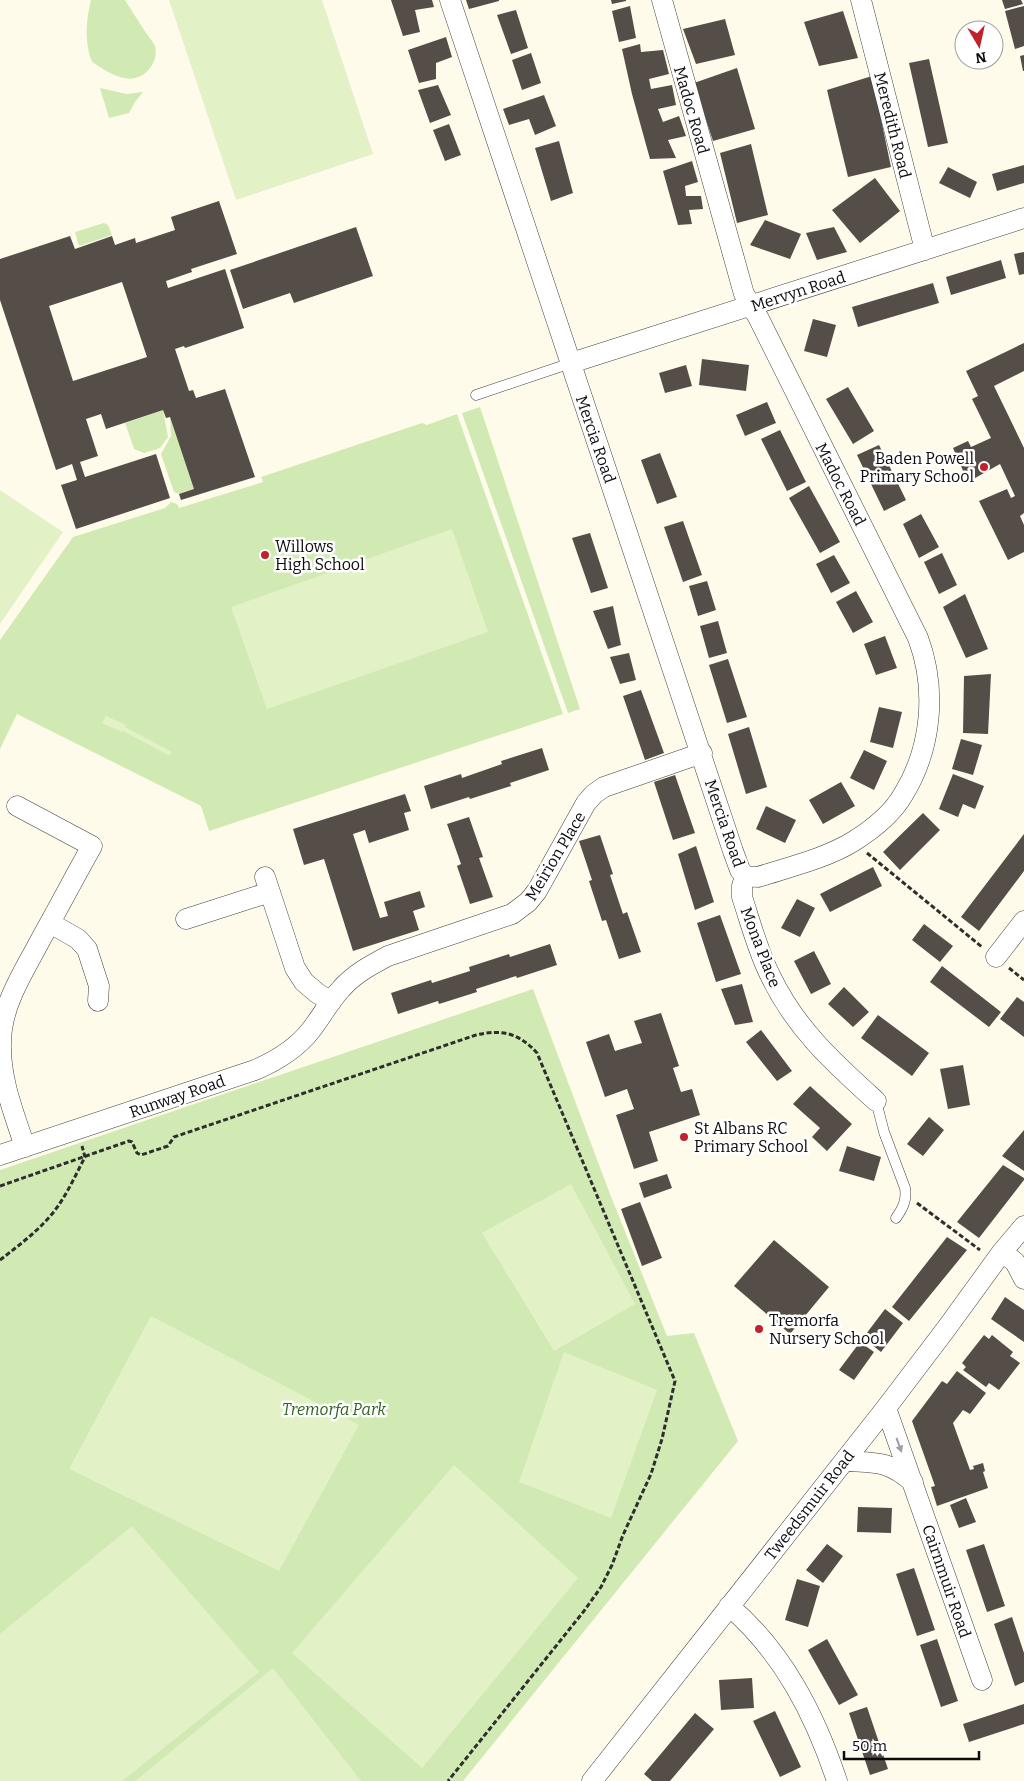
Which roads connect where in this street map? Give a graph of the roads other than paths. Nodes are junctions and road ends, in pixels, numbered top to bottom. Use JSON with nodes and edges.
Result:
{"nodes":[{"id":1,"x":450,"y":0,"type":"edge"},
{"id":2,"x":662,"y":0,"type":"edge"},
{"id":3,"x":861,"y":0,"type":"edge"},
{"id":4,"x":1024,"y":218,"type":"edge"},
{"id":5,"x":925,"y":250,"type":"junction"},
{"id":6,"x":752,"y":306,"type":"junction"},
{"id":7,"x":571,"y":363,"type":"junction"},
{"id":8,"x":476,"y":395,"type":"dead end"},
{"id":9,"x":702,"y":753,"type":"junction"},
{"id":10,"x":16,"y":806,"type":"dead end"},
{"id":11,"x":745,"y":876,"type":"junction"},
{"id":12,"x":186,"y":919,"type":"dead end"},
{"id":13,"x":1024,"y":921,"type":"edge"},
{"id":14,"x":50,"y":922,"type":"junction"},
{"id":15,"x":996,"y":957,"type":"road end"},
{"id":16,"x":7,"y":988,"type":"edge"},
{"id":17,"x":98,"y":1001,"type":"dead end"},
{"id":18,"x":331,"y":1002,"type":"junction"},
{"id":19,"x":1,"y":1065,"type":"edge"},
{"id":20,"x":876,"y":1101,"type":"joint"},
{"id":21,"x":26,"y":1147,"type":"junction"},
{"id":22,"x":0,"y":1155,"type":"edge"},
{"id":23,"x":896,"y":1218,"type":"dead end"},
{"id":24,"x":1024,"y":1226,"type":"edge"},
{"id":25,"x":999,"y":1257,"type":"junction"},
{"id":26,"x":1024,"y":1279,"type":"edge"},
{"id":27,"x":886,"y":1408,"type":"junction"},
{"id":28,"x":844,"y":1461,"type":"junction"},
{"id":29,"x":913,"y":1482,"type":"junction"},
{"id":30,"x":729,"y":1606,"type":"junction"},
{"id":31,"x":982,"y":1680,"type":"dead end"},
{"id":32,"x":592,"y":1781,"type":"edge"},
{"id":33,"x":837,"y":1781,"type":"edge"}],
"edges":[{"from":1,"to":7,"type":"street","name":"Mercia Road"},
{"from":2,"to":6,"type":"street","name":"Madoc Road"},
{"from":3,"to":5,"type":"street","name":"Meredith Road"},
{"from":4,"to":5,"type":"street","name":"Mervyn Road"},
{"from":5,"to":6,"type":"street","name":"Mervyn Road"},
{"from":6,"to":7,"type":"street","name":"Mervyn Road"},
{"from":6,"to":11,"type":"street","name":"Madoc Road"},
{"from":7,"to":8,"type":"lane"},
{"from":7,"to":9,"type":"street","name":"Mercia Road"},
{"from":9,"to":11,"type":"street","name":"Mercia Road"},
{"from":9,"to":18,"type":"street","name":"Meirion Place"},
{"from":10,"to":14,"type":"street"},
{"from":11,"to":20,"type":"street","name":"Mona Place"},
{"from":12,"to":18,"type":"street"},
{"from":13,"to":15,"type":"street"},
{"from":14,"to":16,"type":"street"},
{"from":14,"to":17,"type":"street"},
{"from":16,"to":19,"type":"street"},
{"from":18,"to":21,"type":"street","name":"Runway Road"},
{"from":19,"to":21,"type":"street"},
{"from":20,"to":23,"type":"lane"},
{"from":21,"to":22,"type":"street","name":"Runway Road"},
{"from":24,"to":25,"type":"street","name":"Tweedsmuir Road"},
{"from":25,"to":26,"type":"street"},
{"from":25,"to":27,"type":"street","name":"Tweedsmuir Road"},
{"from":27,"to":28,"type":"street","name":"Tweedsmuir Road"},
{"from":27,"to":29,"type":"street","name":"Cairnmuir Road","one_way":true},
{"from":28,"to":29,"type":"street"},
{"from":28,"to":30,"type":"street","name":"Tweedsmuir Road"},
{"from":29,"to":31,"type":"street","name":"Cairnmuir Road"},
{"from":30,"to":32,"type":"street","name":"Tweedsmuir Road"},
{"from":30,"to":33,"type":"street"}]}
